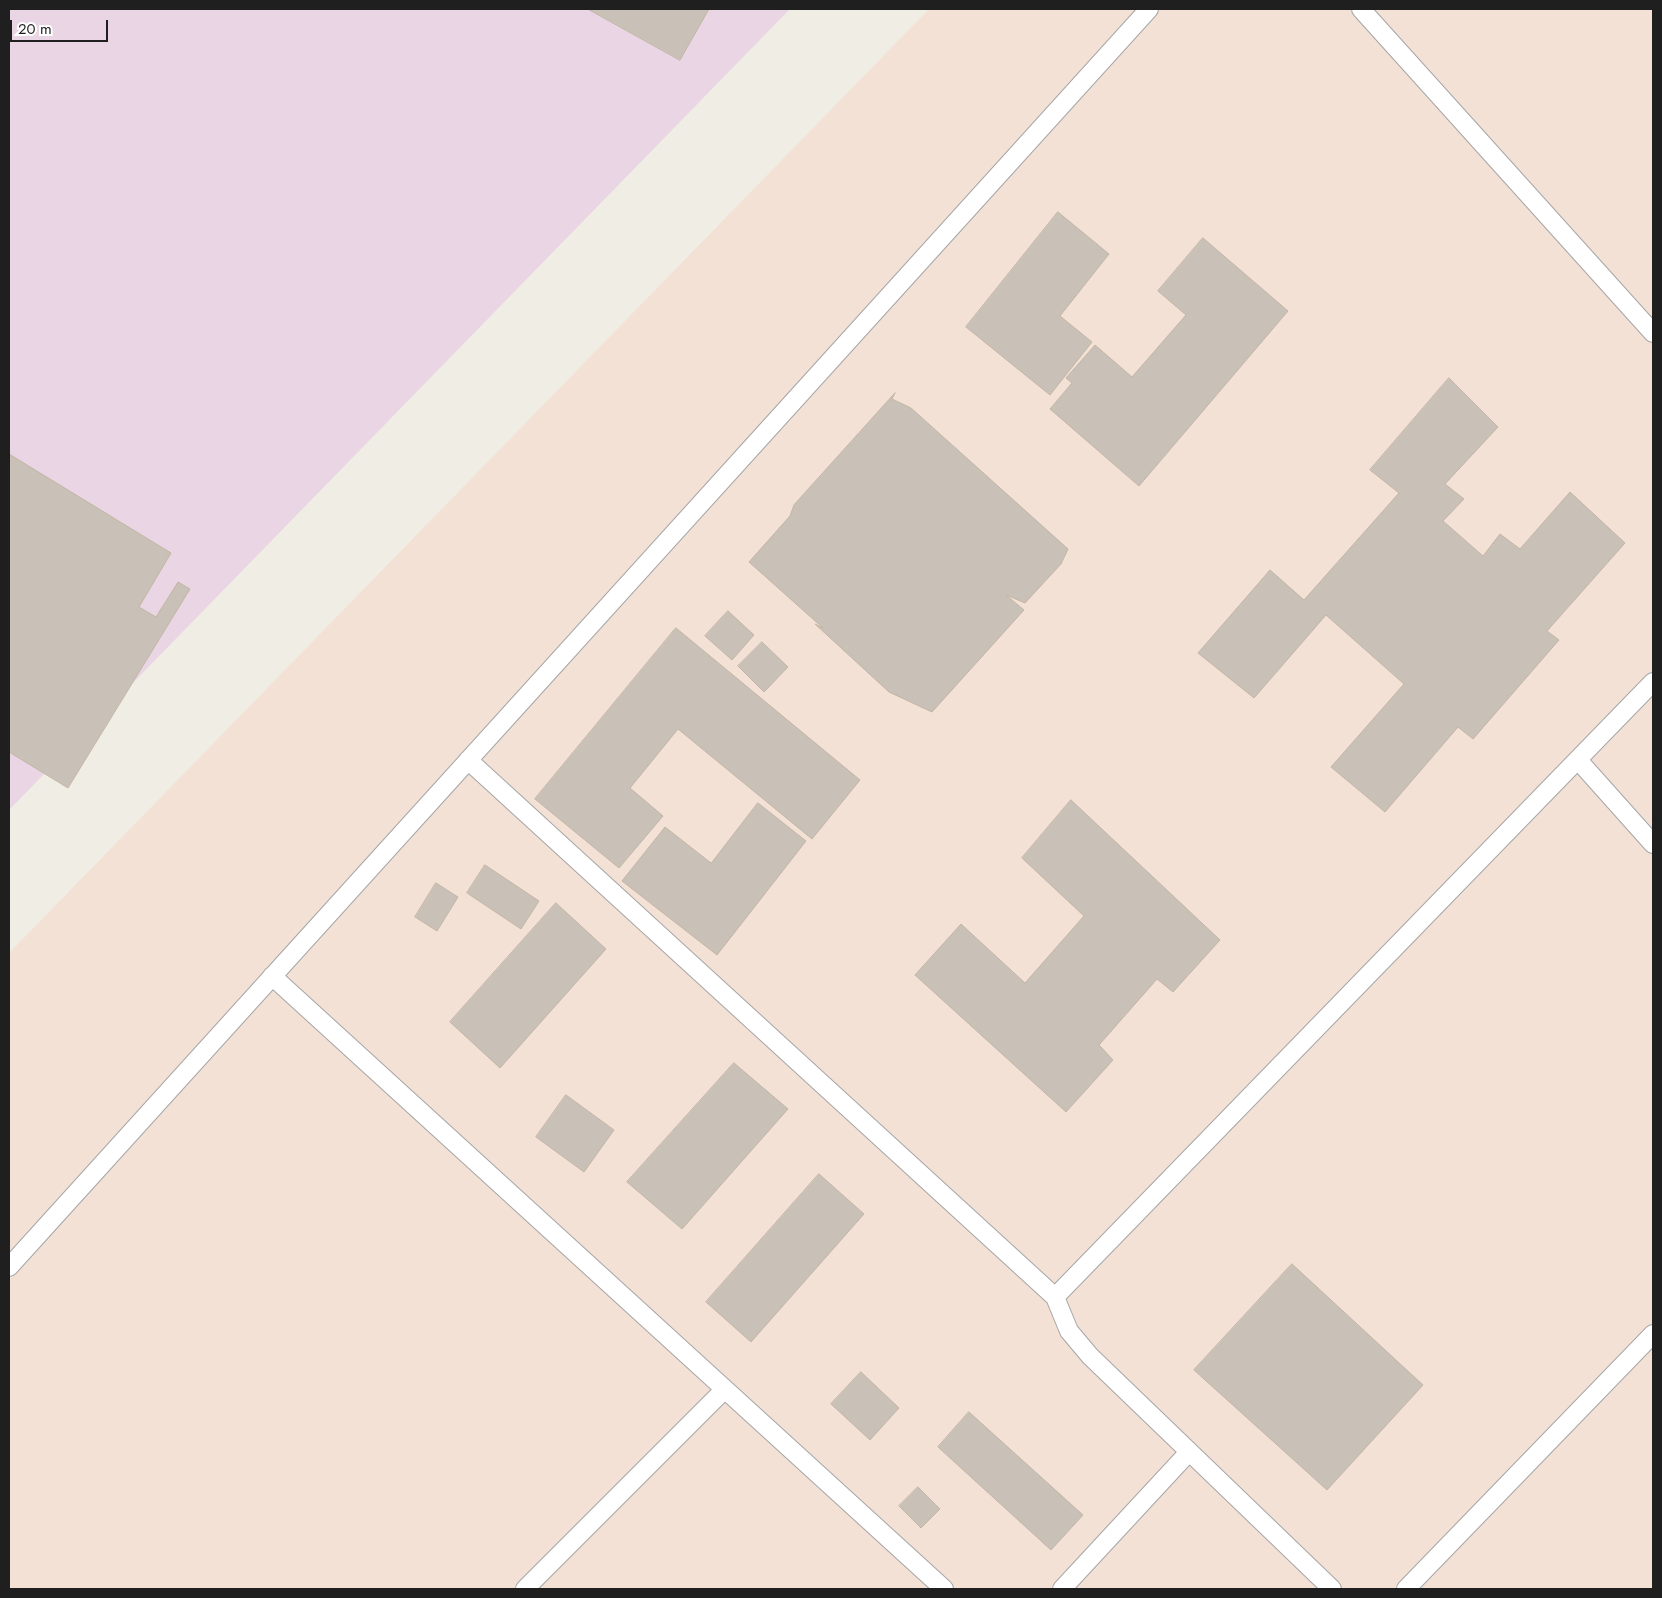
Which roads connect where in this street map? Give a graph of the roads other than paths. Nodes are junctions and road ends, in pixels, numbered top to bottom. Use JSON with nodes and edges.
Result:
{"nodes":[{"id":1,"x":1149,"y":9,"type":"edge"},
{"id":2,"x":1361,"y":9,"type":"edge"},
{"id":3,"x":1653,"y":333,"type":"edge"},
{"id":4,"x":1653,"y":682,"type":"edge"},
{"id":5,"x":468,"y":760,"type":"junction"},
{"id":6,"x":1578,"y":760,"type":"junction"},
{"id":7,"x":1653,"y":844,"type":"edge"},
{"id":8,"x":272,"y":976,"type":"junction"},
{"id":9,"x":9,"y":1267,"type":"edge"},
{"id":10,"x":1055,"y":1297,"type":"junction"},
{"id":11,"x":1653,"y":1334,"type":"edge"},
{"id":12,"x":725,"y":1389,"type":"junction"},
{"id":13,"x":1189,"y":1452,"type":"junction"},
{"id":14,"x":525,"y":1589,"type":"edge"},
{"id":15,"x":944,"y":1589,"type":"edge"},
{"id":16,"x":1062,"y":1589,"type":"edge"},
{"id":17,"x":1332,"y":1589,"type":"edge"},
{"id":18,"x":1406,"y":1589,"type":"edge"}],
"edges":[{"from":1,"to":5,"type":"lane"},
{"from":2,"to":3,"type":"lane"},
{"from":4,"to":6,"type":"lane"},
{"from":5,"to":8,"type":"lane"},
{"from":5,"to":10,"type":"lane"},
{"from":6,"to":7,"type":"lane"},
{"from":6,"to":10,"type":"lane"},
{"from":8,"to":9,"type":"lane"},
{"from":8,"to":12,"type":"lane"},
{"from":10,"to":13,"type":"lane"},
{"from":11,"to":18,"type":"lane"},
{"from":12,"to":14,"type":"lane"},
{"from":12,"to":15,"type":"lane"},
{"from":13,"to":16,"type":"lane"},
{"from":13,"to":17,"type":"lane"}]}
